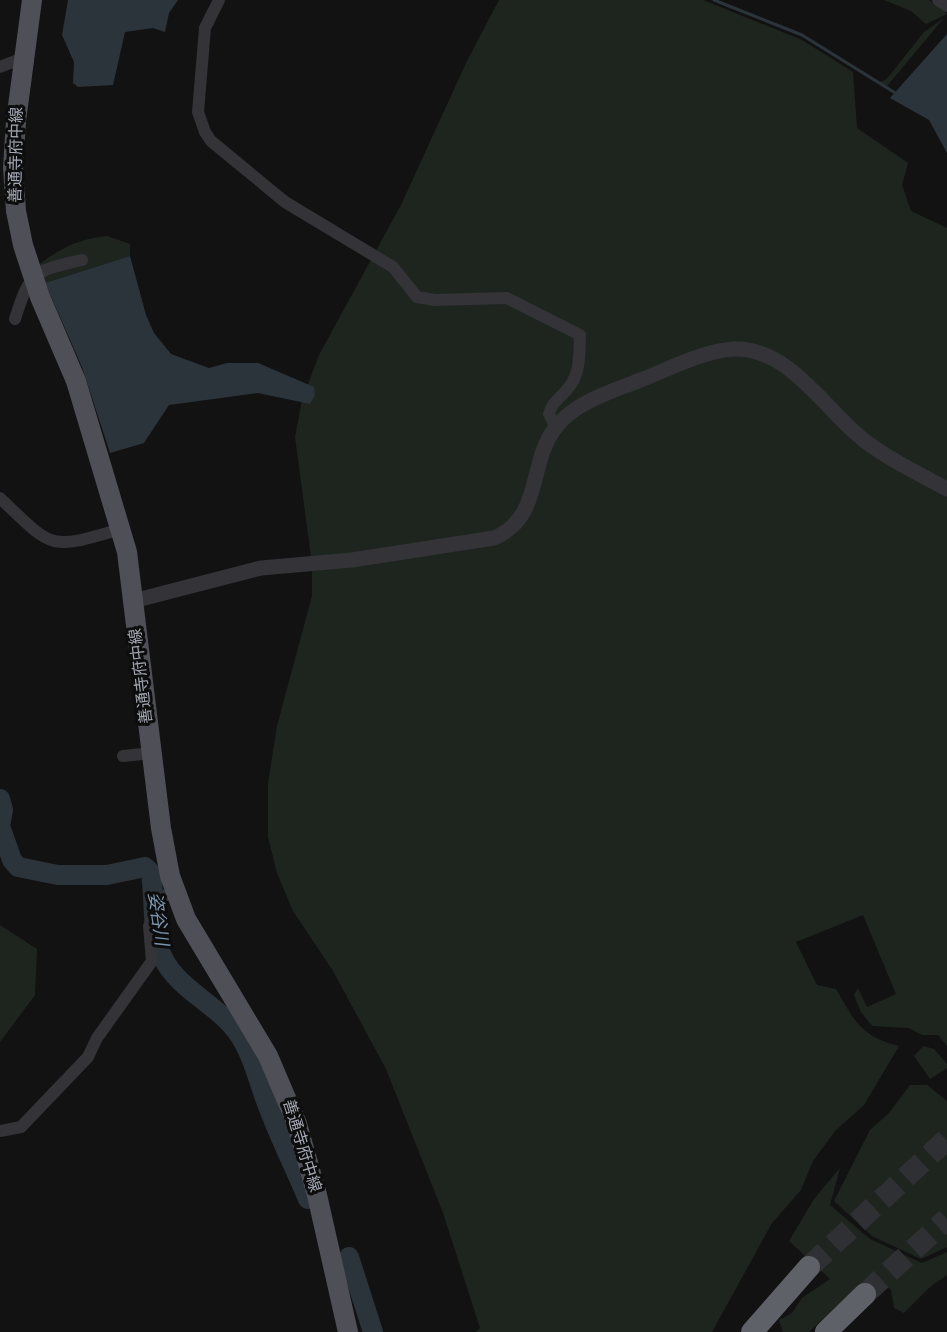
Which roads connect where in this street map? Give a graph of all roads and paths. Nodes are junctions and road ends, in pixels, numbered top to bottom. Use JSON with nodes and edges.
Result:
{"nodes":[{"id":1,"x":32,"y":0,"type":"edge"},
{"id":2,"x":219,"y":0,"type":"edge"},
{"id":3,"x":938,"y":0,"type":"edge"},
{"id":4,"x":947,"y":6,"type":"edge"},
{"id":5,"x":22,"y":58,"type":"junction"},
{"id":6,"x":0,"y":67,"type":"edge"},
{"id":7,"x":82,"y":260,"type":"dead end"},
{"id":8,"x":33,"y":276,"type":"junction"},
{"id":9,"x":15,"y":319,"type":"dead end"},
{"id":10,"x":556,"y":427,"type":"junction"},
{"id":11,"x":947,"y":489,"type":"edge"},
{"id":12,"x":0,"y":498,"type":"edge"},
{"id":13,"x":121,"y":529,"type":"junction"},
{"id":14,"x":133,"y":601,"type":"junction"},
{"id":15,"x":152,"y":753,"type":"junction"},
{"id":16,"x":123,"y":756,"type":"dead end"},
{"id":17,"x":173,"y":890,"type":"junction"},
{"id":18,"x":0,"y":1131,"type":"edge"},
{"id":19,"x":809,"y":1267,"type":"tunnel mouth"},
{"id":20,"x":865,"y":1294,"type":"tunnel mouth"},
{"id":21,"x":348,"y":1332,"type":"edge"},
{"id":22,"x":752,"y":1332,"type":"edge"},
{"id":23,"x":826,"y":1332,"type":"edge"}],
"edges":[{"from":1,"to":5,"type":"main road","name":"善通寺府中線"},
{"from":2,"to":10,"type":"street"},
{"from":3,"to":4,"type":"street"},
{"from":5,"to":6,"type":"street"},
{"from":5,"to":8,"type":"main road","name":"善通寺府中線"},
{"from":7,"to":8,"type":"street"},
{"from":8,"to":9,"type":"street"},
{"from":8,"to":13,"type":"main road","name":"善通寺府中線"},
{"from":10,"to":11,"type":"street"},
{"from":10,"to":14,"type":"street"},
{"from":12,"to":13,"type":"street"},
{"from":13,"to":14,"type":"main road","name":"善通寺府中線"},
{"from":14,"to":15,"type":"main road","name":"善通寺府中線"},
{"from":15,"to":16,"type":"street"},
{"from":15,"to":17,"type":"main road","name":"善通寺府中線"},
{"from":17,"to":18,"type":"street"},
{"from":17,"to":21,"type":"main road","name":"善通寺府中線"},
{"from":19,"to":22,"type":"highway"},
{"from":20,"to":23,"type":"highway"}]}
